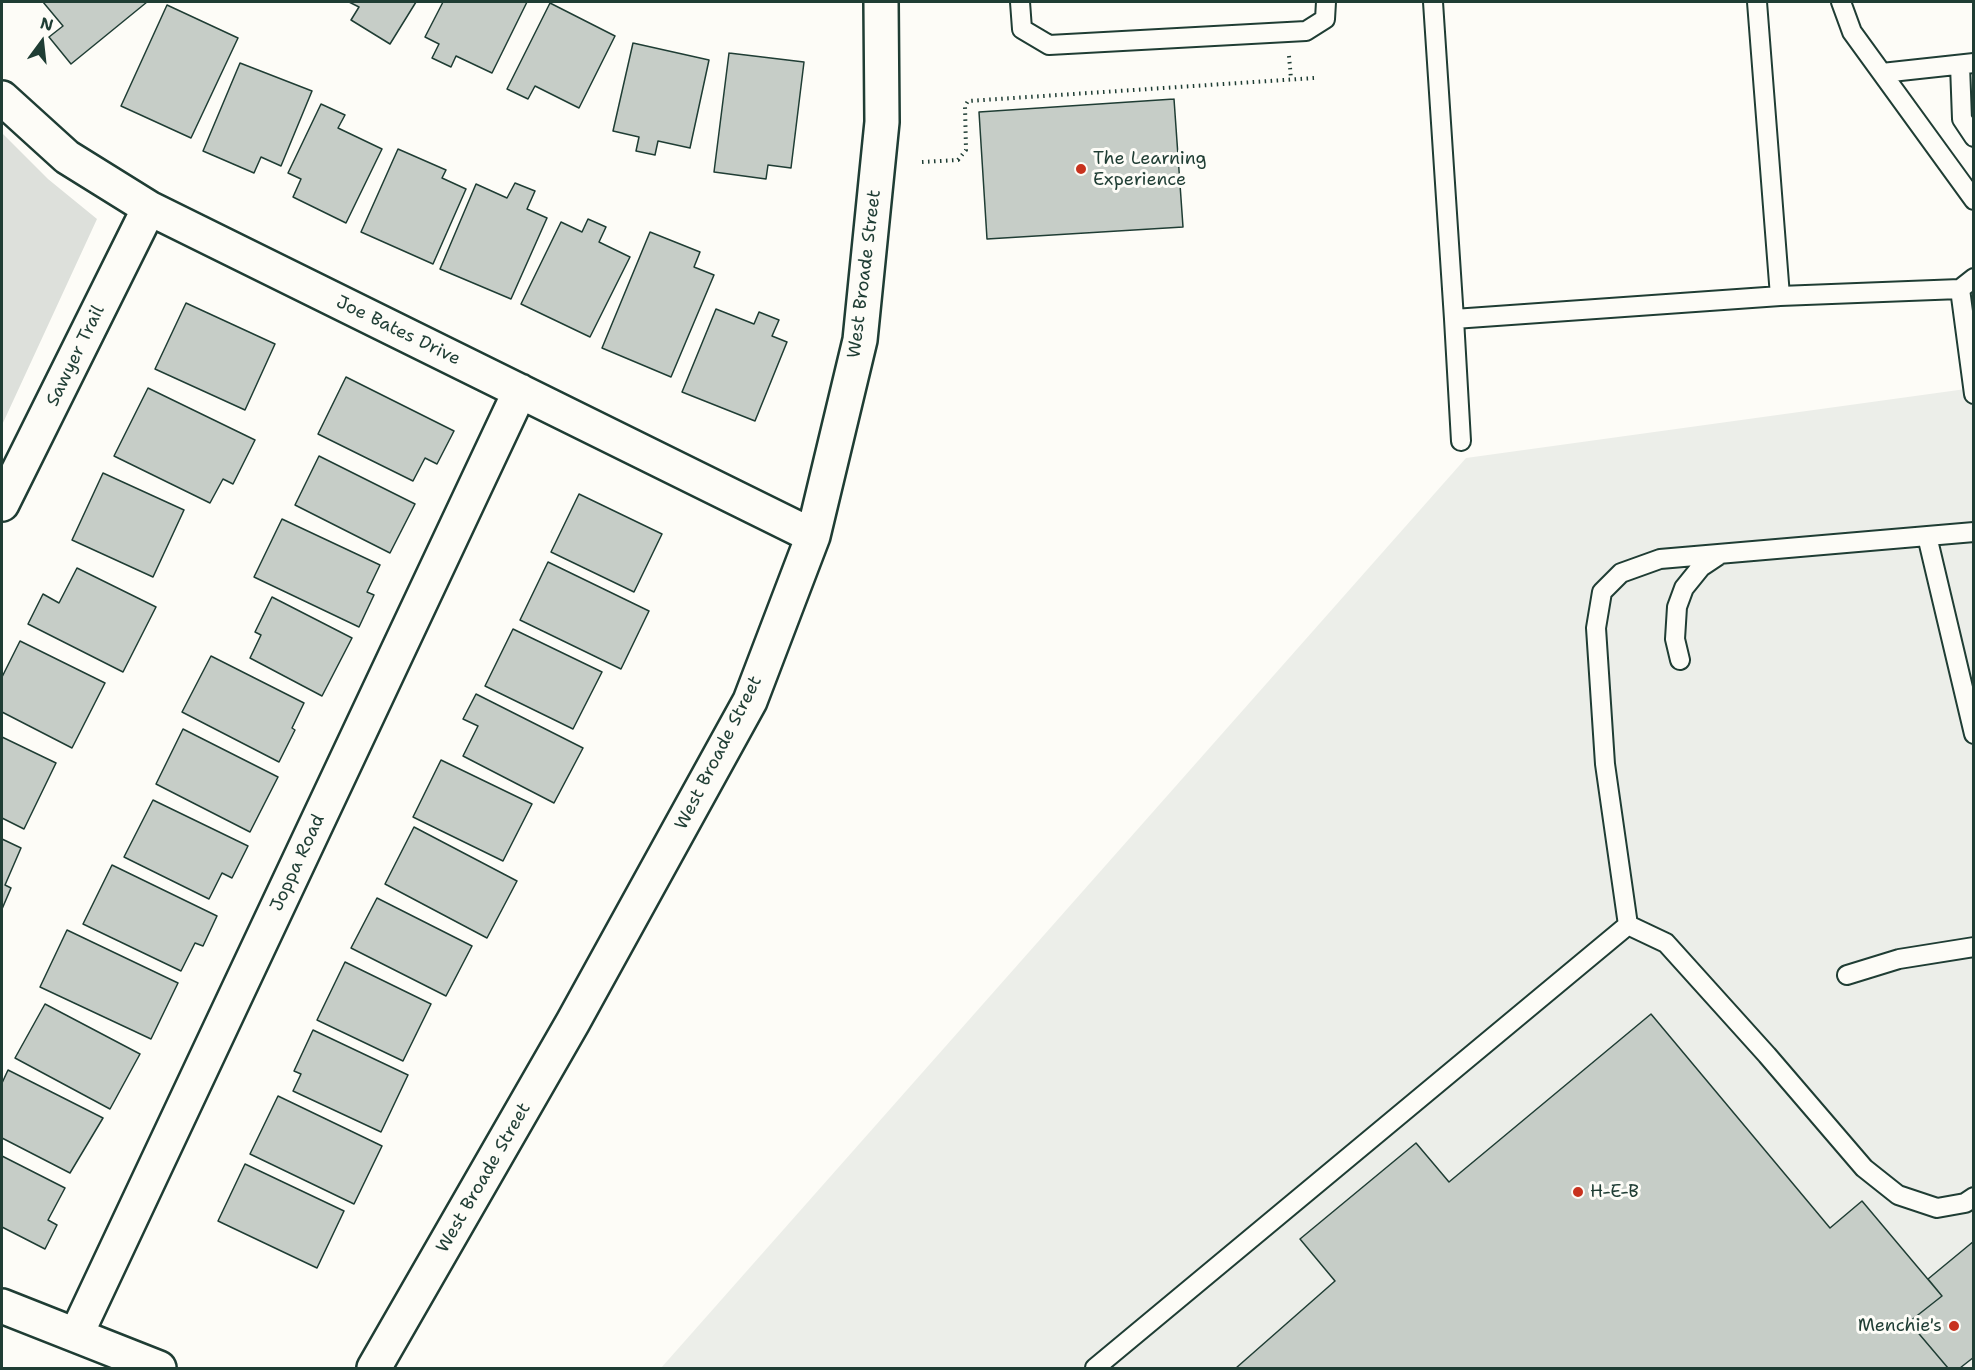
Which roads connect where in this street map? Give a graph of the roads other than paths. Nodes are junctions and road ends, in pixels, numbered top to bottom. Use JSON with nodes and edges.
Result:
{"nodes":[{"id":1,"x":881,"y":2,"type":"edge"},
{"id":2,"x":1020,"y":2,"type":"edge"},
{"id":3,"x":1326,"y":2,"type":"edge"},
{"id":4,"x":1433,"y":2,"type":"edge"},
{"id":5,"x":1757,"y":2,"type":"edge"},
{"id":6,"x":1840,"y":2,"type":"edge"},
{"id":7,"x":1967,"y":64,"type":"edge"},
{"id":8,"x":1882,"y":73,"type":"junction"},
{"id":9,"x":2,"y":98,"type":"edge"},
{"id":10,"x":1974,"y":137,"type":"edge"},
{"id":11,"x":1974,"y":200,"type":"edge"},
{"id":12,"x":149,"y":208,"type":"junction"},
{"id":13,"x":1967,"y":283,"type":"edge"},
{"id":14,"x":1780,"y":296,"type":"junction"},
{"id":15,"x":1454,"y":320,"type":"junction"},
{"id":16,"x":520,"y":391,"type":"junction"},
{"id":17,"x":1974,"y":394,"type":"edge"},
{"id":18,"x":1461,"y":441,"type":"dead end"},
{"id":19,"x":2,"y":504,"type":"edge"},
{"id":20,"x":1974,"y":532,"type":"edge"},
{"id":21,"x":813,"y":536,"type":"junction"},
{"id":22,"x":1927,"y":536,"type":"junction"},
{"id":23,"x":1721,"y":554,"type":"junction"},
{"id":24,"x":1680,"y":660,"type":"dead end"},
{"id":25,"x":1974,"y":734,"type":"edge"},
{"id":26,"x":1628,"y":925,"type":"junction"},
{"id":27,"x":1974,"y":947,"type":"edge"},
{"id":28,"x":1847,"y":975,"type":"dead end"},
{"id":29,"x":1974,"y":1197,"type":"edge"},
{"id":30,"x":2,"y":1306,"type":"edge"},
{"id":31,"x":76,"y":1335,"type":"junction"},
{"id":32,"x":159,"y":1368,"type":"edge"},
{"id":33,"x":374,"y":1368,"type":"edge"},
{"id":34,"x":1095,"y":1368,"type":"edge"}],
"edges":[{"from":1,"to":21,"type":"street","name":"West Broade Street"},
{"from":2,"to":3,"type":"lane"},
{"from":4,"to":15,"type":"lane"},
{"from":5,"to":14,"type":"lane"},
{"from":6,"to":8,"type":"lane"},
{"from":7,"to":8,"type":"lane"},
{"from":7,"to":10,"type":"lane"},
{"from":8,"to":11,"type":"lane"},
{"from":9,"to":12,"type":"street","name":"Joe Bates Drive"},
{"from":12,"to":16,"type":"street","name":"Joe Bates Drive"},
{"from":12,"to":19,"type":"street","name":"Sawyer Trail"},
{"from":13,"to":14,"type":"lane"},
{"from":13,"to":17,"type":"lane"},
{"from":14,"to":15,"type":"lane"},
{"from":15,"to":18,"type":"lane"},
{"from":16,"to":21,"type":"street","name":"Joe Bates Drive"},
{"from":16,"to":31,"type":"street","name":"Joppa Road"},
{"from":20,"to":22,"type":"lane"},
{"from":21,"to":33,"type":"street","name":"West Broade Street"},
{"from":22,"to":23,"type":"lane"},
{"from":22,"to":25,"type":"lane"},
{"from":23,"to":24,"type":"lane"},
{"from":23,"to":26,"type":"lane"},
{"from":26,"to":29,"type":"lane"},
{"from":26,"to":34,"type":"lane"},
{"from":27,"to":28,"type":"lane"},
{"from":30,"to":31,"type":"street"},
{"from":31,"to":32,"type":"street"}]}
